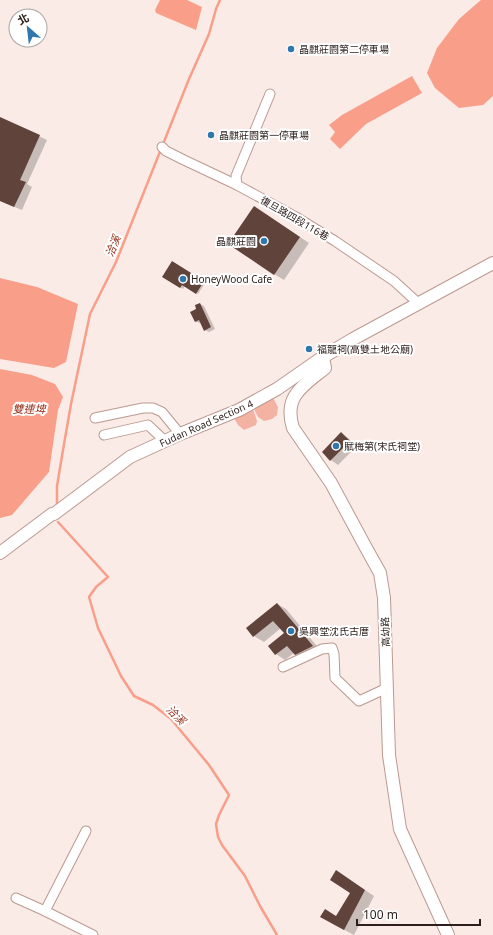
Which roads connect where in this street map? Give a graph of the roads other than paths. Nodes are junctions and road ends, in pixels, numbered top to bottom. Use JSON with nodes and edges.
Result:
{"nodes":[{"id":1,"x":270,"y":94,"type":"dead end"},
{"id":2,"x":162,"y":147,"type":"dead end"},
{"id":3,"x":237,"y":185,"type":"junction"},
{"id":4,"x":493,"y":262,"type":"edge"},
{"id":5,"x":418,"y":303,"type":"junction"},
{"id":6,"x":323,"y":357,"type":"junction"},
{"id":7,"x":94,"y":418,"type":"dead end"},
{"id":8,"x":180,"y":434,"type":"junction"},
{"id":9,"x":104,"y":435,"type":"dead end"},
{"id":10,"x":165,"y":441,"type":"junction"},
{"id":11,"x":0,"y":553,"type":"edge"},
{"id":12,"x":283,"y":667,"type":"dead end"},
{"id":13,"x":387,"y":688,"type":"junction"},
{"id":14,"x":86,"y":831,"type":"dead end"},
{"id":15,"x":16,"y":898,"type":"dead end"},
{"id":16,"x":45,"y":911,"type":"junction"},
{"id":17,"x":93,"y":935,"type":"edge"},
{"id":18,"x":448,"y":935,"type":"edge"}],
"edges":[{"from":1,"to":3,"type":"street"},
{"from":2,"to":3,"type":"street","name":"復旦路四段116巷"},
{"from":3,"to":5,"type":"street","name":"復旦路四段116巷"},
{"from":4,"to":5,"type":"street","name":"Fudan Road Section 4"},
{"from":5,"to":6,"type":"street","name":"Fudan Road Section 4"},
{"from":6,"to":8,"type":"street","name":"Fudan Road Section 4"},
{"from":6,"to":13,"type":"street","name":"高幼路"},
{"from":7,"to":8,"type":"street"},
{"from":8,"to":10,"type":"street","name":"Fudan Road Section 4"},
{"from":9,"to":10,"type":"street"},
{"from":10,"to":11,"type":"street","name":"Fudan Road Section 4"},
{"from":12,"to":13,"type":"street"},
{"from":13,"to":18,"type":"street","name":"高幼路"},
{"from":14,"to":16,"type":"street"},
{"from":15,"to":16,"type":"street"},
{"from":16,"to":17,"type":"street"}]}
